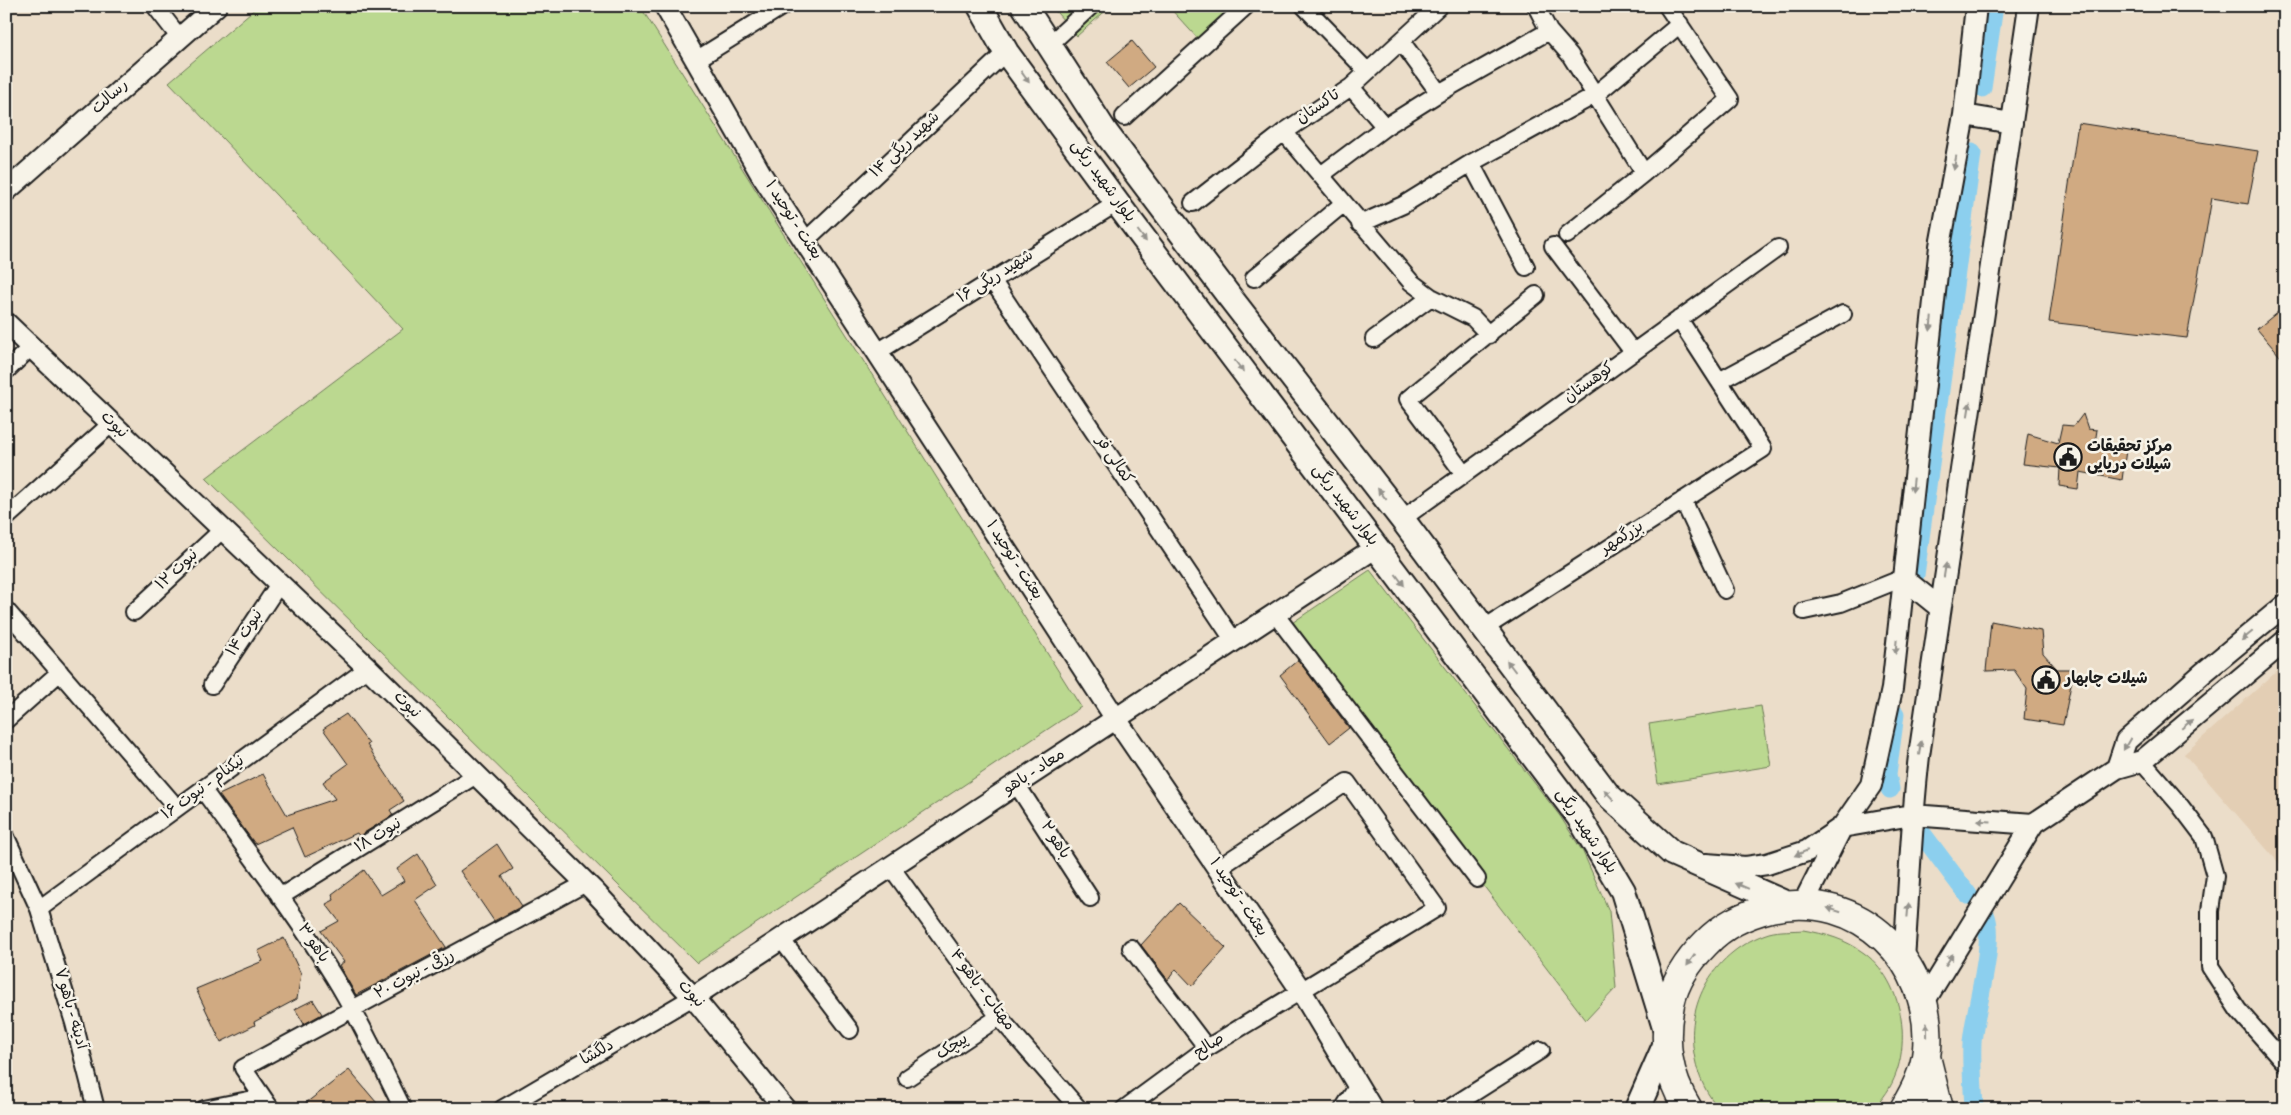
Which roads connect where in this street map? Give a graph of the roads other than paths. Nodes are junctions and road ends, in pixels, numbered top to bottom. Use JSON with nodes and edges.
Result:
{"nodes":[{"id":1,"x":155,"y":6,"type":"edge"},
{"id":2,"x":216,"y":6,"type":"edge"},
{"id":3,"x":665,"y":6,"type":"edge"},
{"id":4,"x":783,"y":6,"type":"edge"},
{"id":5,"x":980,"y":6,"type":"edge"},
{"id":6,"x":1024,"y":6,"type":"edge"},
{"id":7,"x":1091,"y":6,"type":"edge"},
{"id":8,"x":1246,"y":6,"type":"edge"},
{"id":9,"x":1304,"y":6,"type":"edge"},
{"id":10,"x":1439,"y":6,"type":"edge"},
{"id":11,"x":1536,"y":6,"type":"edge"},
{"id":12,"x":1667,"y":6,"type":"edge"},
{"id":13,"x":1976,"y":6,"type":"edge"},
{"id":14,"x":2029,"y":6,"type":"edge"},
{"id":15,"x":1680,"y":24,"type":"junction"},
{"id":16,"x":1041,"y":27,"type":"edge"},
{"id":17,"x":1549,"y":31,"type":"junction"},
{"id":18,"x":179,"y":37,"type":"junction"},
{"id":19,"x":1401,"y":41,"type":"junction"},
{"id":20,"x":1006,"y":52,"type":"junction"},
{"id":21,"x":696,"y":60,"type":"junction"},
{"id":22,"x":1367,"y":71,"type":"junction"},
{"id":23,"x":1351,"y":87,"type":"junction"},
{"id":24,"x":1439,"y":93,"type":"junction"},
{"id":25,"x":1595,"y":94,"type":"junction"},
{"id":26,"x":1964,"y":115,"type":"junction"},
{"id":27,"x":1124,"y":117,"type":"dead end"},
{"id":28,"x":2012,"y":123,"type":"junction"},
{"id":29,"x":1385,"y":127,"type":"junction"},
{"id":30,"x":1284,"y":132,"type":"junction"},
{"id":31,"x":1471,"y":163,"type":"junction"},
{"id":32,"x":1644,"y":173,"type":"junction"},
{"id":33,"x":1321,"y":175,"type":"junction"},
{"id":34,"x":6,"y":191,"type":"edge"},
{"id":35,"x":1117,"y":203,"type":"junction"},
{"id":36,"x":1193,"y":203,"type":"dead end"},
{"id":37,"x":1344,"y":203,"type":"junction"},
{"id":38,"x":1360,"y":224,"type":"junction"},
{"id":39,"x":1567,"y":236,"type":"dead end"},
{"id":40,"x":805,"y":240,"type":"junction"},
{"id":41,"x":1553,"y":246,"type":"dead end"},
{"id":42,"x":1778,"y":248,"type":"dead end"},
{"id":43,"x":1526,"y":267,"type":"dead end"},
{"id":44,"x":1254,"y":278,"type":"dead end"},
{"id":45,"x":992,"y":280,"type":"junction"},
{"id":46,"x":1536,"y":295,"type":"dead end"},
{"id":47,"x":1431,"y":297,"type":"junction"},
{"id":48,"x":1843,"y":314,"type":"dead end"},
{"id":49,"x":1679,"y":319,"type":"junction"},
{"id":50,"x":6,"y":323,"type":"edge"},
{"id":51,"x":1489,"y":335,"type":"junction"},
{"id":52,"x":1374,"y":339,"type":"dead end"},
{"id":53,"x":31,"y":347,"type":"junction"},
{"id":54,"x":1633,"y":352,"type":"junction"},
{"id":55,"x":876,"y":353,"type":"junction"},
{"id":56,"x":6,"y":371,"type":"edge"},
{"id":57,"x":1719,"y":381,"type":"junction"},
{"id":58,"x":111,"y":424,"type":"junction"},
{"id":59,"x":1464,"y":474,"type":"junction"},
{"id":60,"x":1682,"y":500,"type":"junction"},
{"id":61,"x":6,"y":518,"type":"edge"},
{"id":62,"x":1402,"y":519,"type":"junction"},
{"id":63,"x":222,"y":530,"type":"junction"},
{"id":64,"x":1375,"y":548,"type":"junction"},
{"id":65,"x":1903,"y":578,"type":"junction"},
{"id":66,"x":279,"y":584,"type":"junction"},
{"id":67,"x":1725,"y":590,"type":"dead end"},
{"id":68,"x":2285,"y":605,"type":"edge"},
{"id":69,"x":1940,"y":607,"type":"junction"},
{"id":70,"x":6,"y":610,"type":"edge"},
{"id":71,"x":1804,"y":611,"type":"dead end"},
{"id":72,"x":134,"y":612,"type":"dead end"},
{"id":73,"x":1275,"y":614,"type":"junction"},
{"id":74,"x":1483,"y":629,"type":"junction"},
{"id":75,"x":1234,"y":641,"type":"junction"},
{"id":76,"x":2285,"y":641,"type":"edge"},
{"id":77,"x":368,"y":668,"type":"junction"},
{"id":78,"x":60,"y":672,"type":"junction"},
{"id":79,"x":2203,"y":673,"type":"junction"},
{"id":80,"x":212,"y":685,"type":"dead end"},
{"id":81,"x":2222,"y":694,"type":"junction"},
{"id":82,"x":1116,"y":719,"type":"junction"},
{"id":83,"x":6,"y":720,"type":"edge"},
{"id":84,"x":2142,"y":761,"type":"junction"},
{"id":85,"x":2117,"y":768,"type":"junction"},
{"id":86,"x":476,"y":775,"type":"junction"},
{"id":87,"x":1017,"y":784,"type":"junction"},
{"id":88,"x":203,"y":790,"type":"junction"},
{"id":89,"x":177,"y":808,"type":"junction"},
{"id":90,"x":1912,"y":815,"type":"junction"},
{"id":91,"x":2033,"y":824,"type":"junction"},
{"id":92,"x":1842,"y":828,"type":"junction"},
{"id":93,"x":7,"y":839,"type":"edge"},
{"id":94,"x":1690,"y":860,"type":"junction"},
{"id":95,"x":891,"y":867,"type":"junction"},
{"id":96,"x":1217,"y":868,"type":"junction"},
{"id":97,"x":1477,"y":879,"type":"dead end"},
{"id":98,"x":586,"y":883,"type":"junction"},
{"id":99,"x":280,"y":897,"type":"junction"},
{"id":100,"x":1090,"y":898,"type":"dead end"},
{"id":101,"x":1795,"y":904,"type":"junction"},
{"id":102,"x":39,"y":909,"type":"junction"},
{"id":103,"x":782,"y":939,"type":"junction"},
{"id":104,"x":1131,"y":948,"type":"dead end"},
{"id":105,"x":1904,"y":959,"type":"junction"},
{"id":106,"x":1300,"y":990,"type":"junction"},
{"id":107,"x":693,"y":997,"type":"junction"},
{"id":108,"x":1924,"y":1002,"type":"junction"},
{"id":109,"x":353,"y":1010,"type":"junction"},
{"id":110,"x":999,"y":1017,"type":"junction"},
{"id":111,"x":850,"y":1030,"type":"dead end"},
{"id":112,"x":1666,"y":1036,"type":"junction"},
{"id":113,"x":1207,"y":1048,"type":"junction"},
{"id":114,"x":1541,"y":1050,"type":"dead end"},
{"id":115,"x":1926,"y":1057,"type":"junction"},
{"id":116,"x":2285,"y":1063,"type":"edge"},
{"id":117,"x":907,"y":1078,"type":"dead end"},
{"id":118,"x":1357,"y":1087,"type":"junction"},
{"id":119,"x":267,"y":1103,"type":"edge"},
{"id":120,"x":96,"y":1109,"type":"edge"},
{"id":121,"x":204,"y":1109,"type":"edge"},
{"id":122,"x":403,"y":1109,"type":"edge"},
{"id":123,"x":502,"y":1109,"type":"edge"},
{"id":124,"x":786,"y":1109,"type":"edge"},
{"id":125,"x":1079,"y":1109,"type":"edge"},
{"id":126,"x":1124,"y":1109,"type":"edge"},
{"id":127,"x":1343,"y":1109,"type":"edge"},
{"id":128,"x":1372,"y":1109,"type":"edge"},
{"id":129,"x":1448,"y":1109,"type":"edge"},
{"id":130,"x":1637,"y":1109,"type":"edge"},
{"id":131,"x":1688,"y":1109,"type":"edge"},
{"id":132,"x":1904,"y":1109,"type":"edge"},
{"id":133,"x":1939,"y":1109,"type":"edge"}],
"edges":[{"from":1,"to":18,"type":"street"},
{"from":2,"to":18,"type":"street","name":"رسالت"},
{"from":3,"to":21,"type":"street","name":"بعثت - توحید ۱"},
{"from":4,"to":21,"type":"street"},
{"from":5,"to":20,"type":"main road","name":"بلوار شهید ریگی"},
{"from":6,"to":16,"type":"main road","name":"بلوار شهید ریگی"},
{"from":7,"to":16,"type":"street"},
{"from":8,"to":27,"type":"street"},
{"from":9,"to":22,"type":"street"},
{"from":10,"to":19,"type":"street","name":"تاکستان"},
{"from":11,"to":17,"type":"street"},
{"from":12,"to":15,"type":"street"},
{"from":13,"to":26,"type":"street"},
{"from":14,"to":28,"type":"street"},
{"from":15,"to":25,"type":"street"},
{"from":15,"to":32,"type":"street"},
{"from":62,"to":16,"type":"main road","name":"بلوار شهید ریگی","one_way":true},
{"from":17,"to":24,"type":"street"},
{"from":17,"to":25,"type":"street"},
{"from":18,"to":34,"type":"street","name":"رسالت"},
{"from":19,"to":22,"type":"street","name":"تاکستان"},
{"from":19,"to":24,"type":"street"},
{"from":20,"to":35,"type":"main road","name":"بلوار شهید ریگی","one_way":true},
{"from":20,"to":40,"type":"street","name":"شهید ریگی ۱۴"},
{"from":21,"to":40,"type":"street","name":"بعثت - توحید ۱"},
{"from":22,"to":23,"type":"street","name":"تاکستان"},
{"from":23,"to":29,"type":"street"},
{"from":23,"to":30,"type":"street","name":"تاکستان"},
{"from":24,"to":29,"type":"street"},
{"from":25,"to":31,"type":"street"},
{"from":25,"to":32,"type":"street"},
{"from":26,"to":28,"type":"street"},
{"from":26,"to":65,"type":"street","one_way":true},
{"from":69,"to":28,"type":"street","one_way":true},
{"from":29,"to":33,"type":"street"},
{"from":30,"to":33,"type":"street"},
{"from":30,"to":36,"type":"street","name":"تاکستان"},
{"from":31,"to":38,"type":"street"},
{"from":31,"to":43,"type":"street"},
{"from":32,"to":39,"type":"street"},
{"from":33,"to":37,"type":"street"},
{"from":35,"to":45,"type":"street","name":"شهید ریگی ۱۶"},
{"from":35,"to":64,"type":"main road","name":"بلوار شهید ریگی","one_way":true},
{"from":37,"to":38,"type":"street"},
{"from":37,"to":44,"type":"street"},
{"from":38,"to":47,"type":"street"},
{"from":40,"to":55,"type":"street","name":"بعثت - توحید ۱"},
{"from":41,"to":54,"type":"street"},
{"from":42,"to":49,"type":"street","name":"کوهستان"},
{"from":45,"to":55,"type":"street","name":"شهید ریگی ۱۶"},
{"from":45,"to":75,"type":"street","name":"کمالی فر"},
{"from":46,"to":51,"type":"street"},
{"from":47,"to":51,"type":"street"},
{"from":47,"to":52,"type":"street"},
{"from":48,"to":57,"type":"street"},
{"from":49,"to":54,"type":"street","name":"کوهستان"},
{"from":49,"to":57,"type":"street"},
{"from":50,"to":53,"type":"street","name":"نبوت"},
{"from":51,"to":59,"type":"street"},
{"from":53,"to":56,"type":"street"},
{"from":53,"to":58,"type":"street","name":"نبوت"},
{"from":54,"to":59,"type":"street","name":"کوهستان"},
{"from":55,"to":82,"type":"street","name":"بعثت - توحید ۱"},
{"from":57,"to":60,"type":"street","name":"بزرگمهر"},
{"from":58,"to":61,"type":"street"},
{"from":58,"to":63,"type":"street","name":"نبوت"},
{"from":59,"to":62,"type":"street","name":"کوهستان"},
{"from":60,"to":67,"type":"street"},
{"from":60,"to":74,"type":"street","name":"بزرگمهر"},
{"from":62,"to":74,"type":"main road","name":"بلوار شهید ریگی"},
{"from":63,"to":66,"type":"street","name":"نبوت"},
{"from":63,"to":72,"type":"street","name":"نبوت ۱۲"},
{"from":64,"to":73,"type":"street","name":"معاد - باهو"},
{"from":64,"to":112,"type":"main road","name":"بلوار شهید ریگی","one_way":true},
{"from":65,"to":69,"type":"street"},
{"from":65,"to":71,"type":"street"},
{"from":65,"to":92,"type":"street","one_way":true},
{"from":66,"to":77,"type":"street","name":"نبوت"},
{"from":66,"to":80,"type":"street","name":"نبوت ۱۴"},
{"from":68,"to":79,"type":"street","one_way":true},
{"from":90,"to":69,"type":"street","one_way":true},
{"from":70,"to":78,"type":"street"},
{"from":73,"to":75,"type":"street","name":"معاد - باهو"},
{"from":73,"to":97,"type":"street"},
{"from":94,"to":74,"type":"main road","name":"بلوار شهید ریگی","one_way":true},
{"from":75,"to":82,"type":"street","name":"معاد - باهو"},
{"from":76,"to":81,"type":"street"},
{"from":77,"to":86,"type":"street","name":"نبوت"},
{"from":77,"to":88,"type":"street","name":"نیکنام - نبوت ۱۶"},
{"from":78,"to":83,"type":"street"},
{"from":78,"to":89,"type":"street"},
{"from":79,"to":81,"type":"street"},
{"from":79,"to":85,"type":"street","one_way":true},
{"from":84,"to":81,"type":"street","one_way":true},
{"from":82,"to":87,"type":"street","name":"معاد - باهو"},
{"from":82,"to":96,"type":"street","name":"بعثت - توحید ۱"},
{"from":84,"to":85,"type":"street"},
{"from":84,"to":116,"type":"street"},
{"from":85,"to":91,"type":"street"},
{"from":86,"to":98,"type":"street","name":"نبوت"},
{"from":86,"to":99,"type":"street","name":"نبوت ۱۸"},
{"from":87,"to":95,"type":"street","name":"معاد - باهو"},
{"from":87,"to":100,"type":"street","name":"باهو ۲"},
{"from":88,"to":89,"type":"street","name":"نیکنام - نبوت ۱۶"},
{"from":88,"to":99,"type":"street","name":"باهو ۳"},
{"from":89,"to":102,"type":"street","name":"نیکنام - نبوت ۱۶"},
{"from":91,"to":90,"type":"street","one_way":true},
{"from":90,"to":92,"type":"street"},
{"from":105,"to":90,"type":"street","one_way":true},
{"from":108,"to":91,"type":"street","one_way":true},
{"from":92,"to":94,"type":"street","one_way":true},
{"from":92,"to":101,"type":"street"},
{"from":93,"to":102,"type":"street","name":"آدینه - باهو ۷"},
{"from":101,"to":94,"type":"main road","name":"بلوار شهید ریگی","one_way":true},
{"from":95,"to":103,"type":"street","name":"معاد - باهو"},
{"from":95,"to":110,"type":"street","name":"مهتاب - باهو ۴"},
{"from":96,"to":106,"type":"street","name":"بعثت - توحید ۱"},
{"from":96,"to":106,"type":"street","name":"صالح"},
{"from":98,"to":107,"type":"street","name":"نبوت"},
{"from":98,"to":109,"type":"street","name":"رزقی - نبوت ۲۰"},
{"from":99,"to":109,"type":"street","name":"باهو ۳"},
{"from":105,"to":101,"type":"highway","one_way":true},
{"from":101,"to":112,"type":"highway","one_way":true},
{"from":102,"to":120,"type":"street","name":"آدینه - باهو ۷"},
{"from":103,"to":107,"type":"street","name":"معاد - باهو"},
{"from":103,"to":111,"type":"street"},
{"from":104,"to":113,"type":"street"},
{"from":105,"to":108,"type":"highway"},
{"from":106,"to":113,"type":"street","name":"صالح"},
{"from":106,"to":118,"type":"street","name":"بعثت - توحید ۱"},
{"from":107,"to":123,"type":"street","name":"دلگشا"},
{"from":107,"to":124,"type":"street","name":"نبوت"},
{"from":115,"to":108,"type":"highway","one_way":true},
{"from":109,"to":119,"type":"street","name":"رزقی - نبوت ۲۰"},
{"from":109,"to":122,"type":"street","name":"باهو ۳"},
{"from":110,"to":117,"type":"street","name":"پیچک"},
{"from":110,"to":125,"type":"street","name":"مهتاب - باهو ۴"},
{"from":112,"to":130,"type":"main road"},
{"from":112,"to":131,"type":"highway"},
{"from":113,"to":126,"type":"street","name":"صالح"},
{"from":114,"to":129,"type":"street"},
{"from":115,"to":132,"type":"highway"},
{"from":115,"to":133,"type":"highway"},
{"from":118,"to":127,"type":"street"},
{"from":118,"to":128,"type":"street","name":"بعثت - توحید ۱"},
{"from":119,"to":121,"type":"street"}]}
